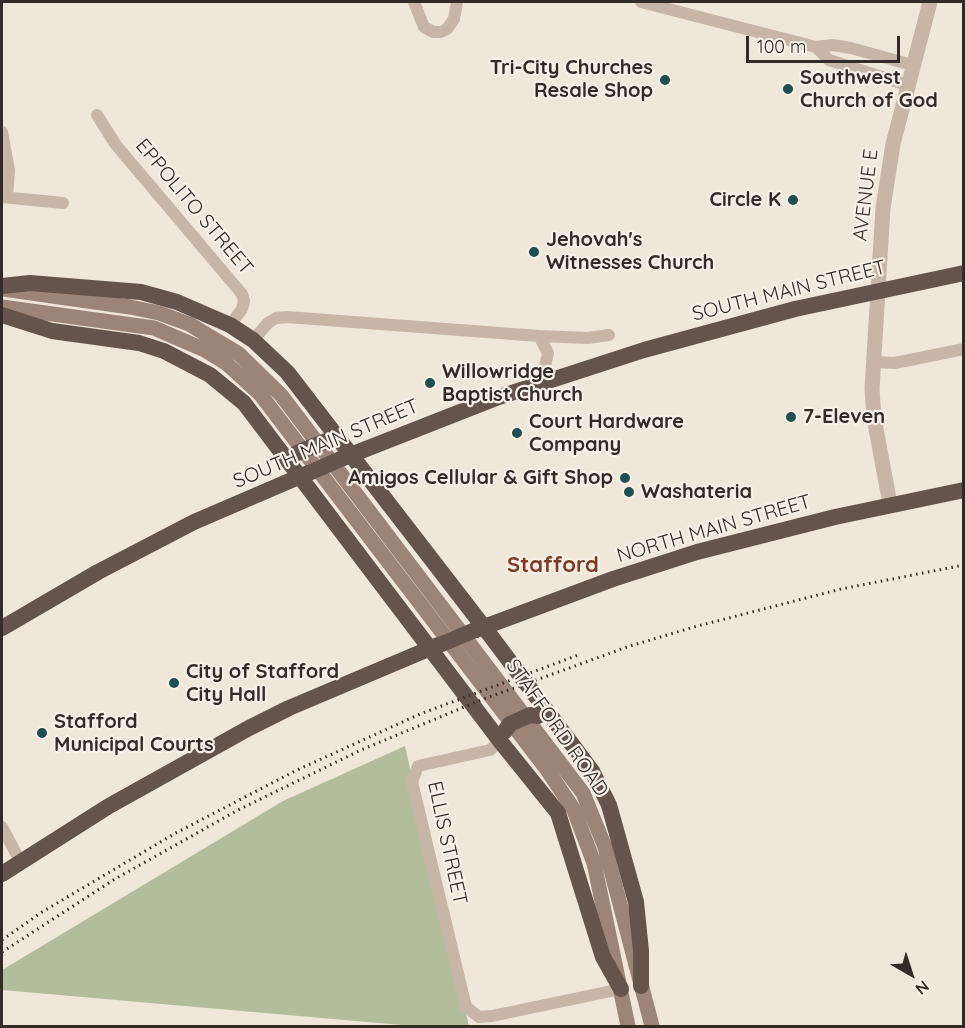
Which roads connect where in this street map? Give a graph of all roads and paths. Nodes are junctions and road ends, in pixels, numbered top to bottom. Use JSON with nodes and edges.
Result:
{"nodes":[{"id":1,"x":414,"y":2,"type":"edge"},
{"id":2,"x":457,"y":2,"type":"edge"},
{"id":3,"x":641,"y":2,"type":"edge"},
{"id":4,"x":930,"y":2,"type":"edge"},
{"id":5,"x":816,"y":47,"type":"junction"},
{"id":6,"x":912,"y":65,"type":"junction"},
{"id":7,"x":907,"y":85,"type":"junction"},
{"id":8,"x":97,"y":115,"type":"dead end"},
{"id":9,"x":2,"y":132,"type":"edge"},
{"id":10,"x":4,"y":197,"type":"edge"},
{"id":11,"x":63,"y":203,"type":"dead end"},
{"id":12,"x":963,"y":273,"type":"edge"},
{"id":13,"x":2,"y":287,"type":"edge"},
{"id":14,"x":878,"y":291,"type":"junction"},
{"id":15,"x":2,"y":307,"type":"edge"},
{"id":16,"x":2,"y":315,"type":"edge"},
{"id":17,"x":230,"y":325,"type":"junction"},
{"id":18,"x":609,"y":335,"type":"dead end"},
{"id":19,"x":539,"y":336,"type":"junction"},
{"id":20,"x":253,"y":340,"type":"junction"},
{"id":21,"x":963,"y":349,"type":"edge"},
{"id":22,"x":873,"y":362,"type":"junction"},
{"id":23,"x":541,"y":383,"type":"junction"},
{"id":24,"x":328,"y":433,"type":"junction"},
{"id":25,"x":280,"y":448,"type":"junction"},
{"id":26,"x":347,"y":457,"type":"junction"},
{"id":27,"x":304,"y":475,"type":"junction"},
{"id":28,"x":963,"y":489,"type":"edge"},
{"id":29,"x":890,"y":504,"type":"junction"},
{"id":30,"x":390,"y":551,"type":"junction"},
{"id":31,"x":2,"y":628,"type":"edge"},
{"id":32,"x":479,"y":628,"type":"junction"},
{"id":33,"x":436,"y":646,"type":"junction"},
{"id":34,"x":544,"y":716,"type":"junction"},
{"id":35,"x":502,"y":736,"type":"junction"},
{"id":36,"x":2,"y":827,"type":"edge"},
{"id":37,"x":20,"y":861,"type":"junction"},
{"id":38,"x":2,"y":874,"type":"edge"},
{"id":39,"x":641,"y":986,"type":"junction"},
{"id":40,"x":621,"y":989,"type":"junction"},
{"id":41,"x":628,"y":1026,"type":"edge"},
{"id":42,"x":652,"y":1026,"type":"edge"}],
"edges":[{"from":1,"to":2,"type":"street"},
{"from":3,"to":5,"type":"street"},
{"from":4,"to":6,"type":"street","name":"AVENUE E"},
{"from":5,"to":6,"type":"street"},
{"from":5,"to":7,"type":"street"},
{"from":6,"to":7,"type":"street","name":"AVENUE E"},
{"from":7,"to":14,"type":"street","name":"AVENUE E"},
{"from":8,"to":17,"type":"street","name":"EPPOLITO STREET"},
{"from":9,"to":10,"type":"street"},
{"from":10,"to":11,"type":"street"},
{"from":12,"to":14,"type":"highway","name":"SOUTH MAIN STREET"},
{"from":13,"to":17,"type":"highway"},
{"from":13,"to":30,"type":"main road"},
{"from":14,"to":22,"type":"street","name":"AVENUE E"},
{"from":14,"to":23,"type":"highway","name":"SOUTH MAIN STREET"},
{"from":15,"to":30,"type":"main road"},
{"from":16,"to":25,"type":"highway"},
{"from":17,"to":20,"type":"highway"},
{"from":18,"to":19,"type":"street"},
{"from":19,"to":20,"type":"street"},
{"from":19,"to":23,"type":"street"},
{"from":20,"to":24,"type":"highway"},
{"from":21,"to":22,"type":"street"},
{"from":22,"to":29,"type":"street","name":"AVENUE E"},
{"from":23,"to":26,"type":"highway","name":"SOUTH MAIN STREET"},
{"from":24,"to":25,"type":"highway","bridge":true},
{"from":24,"to":26,"type":"highway"},
{"from":25,"to":27,"type":"highway"},
{"from":26,"to":27,"type":"highway","name":"SOUTH MAIN STREET","bridge":true},
{"from":26,"to":32,"type":"highway"},
{"from":27,"to":31,"type":"highway","name":"SOUTH MAIN STREET"},
{"from":27,"to":33,"type":"highway"},
{"from":28,"to":29,"type":"highway","name":"NORTH MAIN STREET"},
{"from":29,"to":32,"type":"highway","name":"NORTH MAIN STREET"},
{"from":30,"to":39,"type":"main road","name":"STAFFORD ROAD"},
{"from":30,"to":40,"type":"main road","name":"STAFFORD ROAD"},
{"from":32,"to":33,"type":"highway","name":"NORTH MAIN STREET","bridge":true},
{"from":32,"to":34,"type":"highway"},
{"from":33,"to":35,"type":"highway"},
{"from":33,"to":37,"type":"highway","name":"NORTH MAIN STREET"},
{"from":34,"to":35,"type":"highway","bridge":true},
{"from":34,"to":39,"type":"highway"},
{"from":35,"to":40,"type":"highway"},
{"from":35,"to":40,"type":"street","name":"ELLIS STREET"},
{"from":36,"to":37,"type":"street"},
{"from":37,"to":38,"type":"highway","name":"NORTH MAIN STREET"},
{"from":39,"to":42,"type":"main road","name":"STAFFORD ROAD"},
{"from":40,"to":41,"type":"main road","name":"STAFFORD ROAD"}]}
